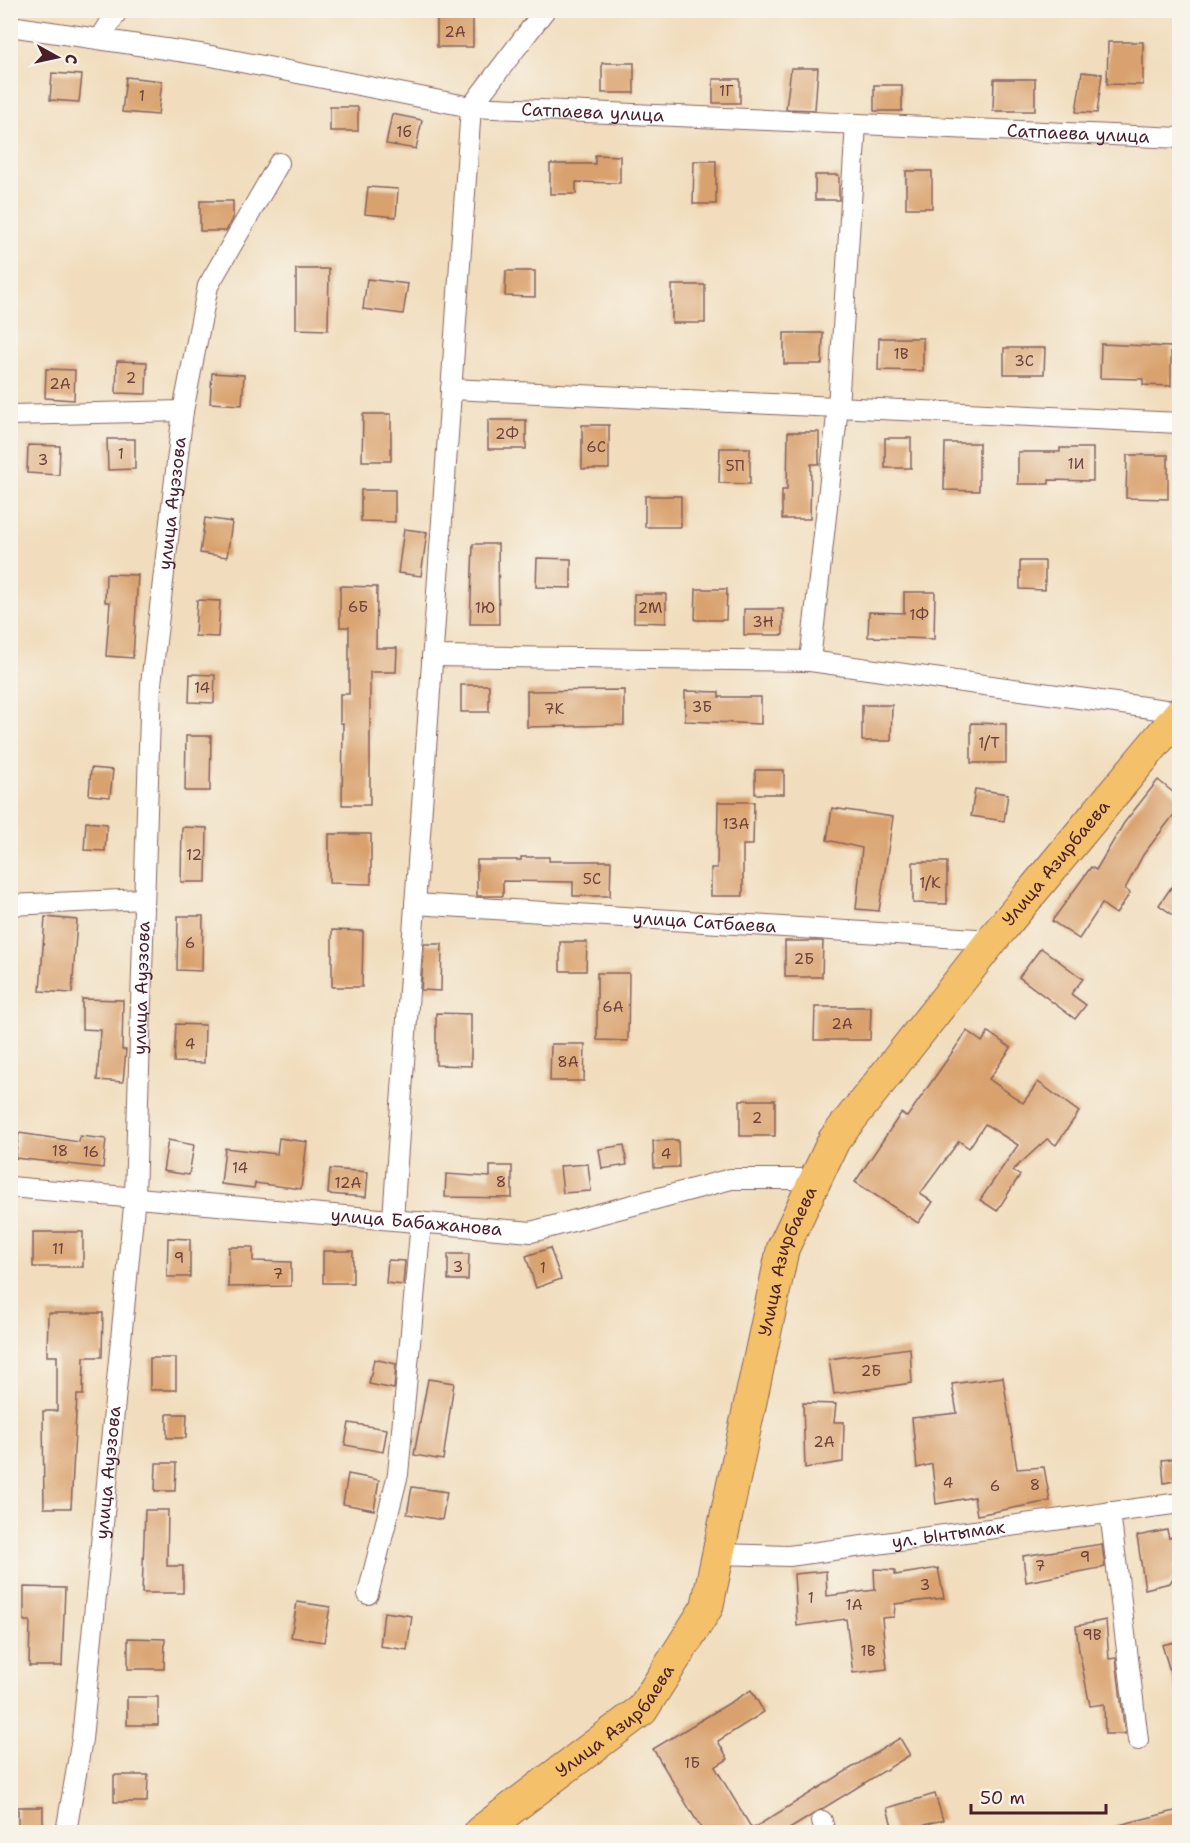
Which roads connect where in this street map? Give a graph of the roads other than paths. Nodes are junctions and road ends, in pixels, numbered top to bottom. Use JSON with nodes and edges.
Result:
{"nodes":[{"id":1,"x":118,"y":10,"type":"edge"},
{"id":2,"x":545,"y":10,"type":"edge"},
{"id":3,"x":10,"y":26,"type":"edge"},
{"id":4,"x":100,"y":39,"type":"junction"},
{"id":5,"x":471,"y":107,"type":"junction"},
{"id":6,"x":856,"y":124,"type":"junction"},
{"id":7,"x":1179,"y":138,"type":"edge"},
{"id":8,"x":279,"y":163,"type":"dead end"},
{"id":9,"x":451,"y":389,"type":"junction"},
{"id":10,"x":838,"y":407,"type":"junction"},
{"id":11,"x":183,"y":411,"type":"junction"},
{"id":12,"x":10,"y":415,"type":"edge"},
{"id":13,"x":1179,"y":423,"type":"edge"},
{"id":14,"x":432,"y":656,"type":"junction"},
{"id":15,"x":810,"y":661,"type":"junction"},
{"id":16,"x":1179,"y":713,"type":"edge"},
{"id":17,"x":144,"y":899,"type":"junction"},
{"id":18,"x":415,"y":904,"type":"junction"},
{"id":19,"x":10,"y":905,"type":"edge"},
{"id":20,"x":992,"y":940,"type":"junction"},
{"id":21,"x":816,"y":1179,"type":"junction"},
{"id":22,"x":10,"y":1187,"type":"edge"},
{"id":23,"x":135,"y":1196,"type":"junction"},
{"id":24,"x":393,"y":1219,"type":"junction"},
{"id":25,"x":421,"y":1222,"type":"junction"},
{"id":26,"x":1179,"y":1503,"type":"edge"},
{"id":27,"x":1110,"y":1512,"type":"junction"},
{"id":28,"x":718,"y":1554,"type":"junction"},
{"id":29,"x":368,"y":1594,"type":"dead end"},
{"id":30,"x":1138,"y":1740,"type":"dead end"},
{"id":31,"x":66,"y":1833,"type":"edge"},
{"id":32,"x":480,"y":1833,"type":"edge"}],
"edges":[{"from":1,"to":4,"type":"street"},
{"from":2,"to":5,"type":"street"},
{"from":3,"to":4,"type":"street","name":"Сатпаева улица"},
{"from":4,"to":5,"type":"street","name":"Сатпаева улица"},
{"from":5,"to":6,"type":"street","name":"Сатпаева улица"},
{"from":5,"to":9,"type":"street"},
{"from":6,"to":7,"type":"street","name":"Сатпаева улица"},
{"from":6,"to":10,"type":"street"},
{"from":8,"to":11,"type":"street","name":"улица Ауэзова"},
{"from":9,"to":10,"type":"street"},
{"from":9,"to":14,"type":"street"},
{"from":10,"to":13,"type":"street"},
{"from":10,"to":15,"type":"street"},
{"from":11,"to":12,"type":"street"},
{"from":11,"to":17,"type":"street","name":"улица Ауэзова"},
{"from":14,"to":15,"type":"street"},
{"from":14,"to":18,"type":"street"},
{"from":15,"to":16,"type":"street"},
{"from":16,"to":20,"type":"main road","name":"Улица Азирбаева"},
{"from":17,"to":19,"type":"street"},
{"from":17,"to":23,"type":"street","name":"улица Ауэзова"},
{"from":18,"to":20,"type":"street","name":"улица Сатбаева"},
{"from":18,"to":24,"type":"street"},
{"from":20,"to":21,"type":"main road","name":"Улица Азирбаева"},
{"from":21,"to":25,"type":"street","name":"улица Бабажанова"},
{"from":21,"to":28,"type":"main road","name":"Улица Азирбаева"},
{"from":22,"to":23,"type":"street","name":"улица Бабажанова"},
{"from":23,"to":24,"type":"street","name":"улица Бабажанова"},
{"from":23,"to":31,"type":"street","name":"улица Ауэзова"},
{"from":24,"to":25,"type":"street","name":"улица Бабажанова"},
{"from":25,"to":29,"type":"street"},
{"from":26,"to":27,"type":"street","name":"ул. Ынтымак"},
{"from":27,"to":28,"type":"street","name":"ул. Ынтымак"},
{"from":27,"to":30,"type":"street"},
{"from":28,"to":32,"type":"main road","name":"Улица Азирбаева"}]}
